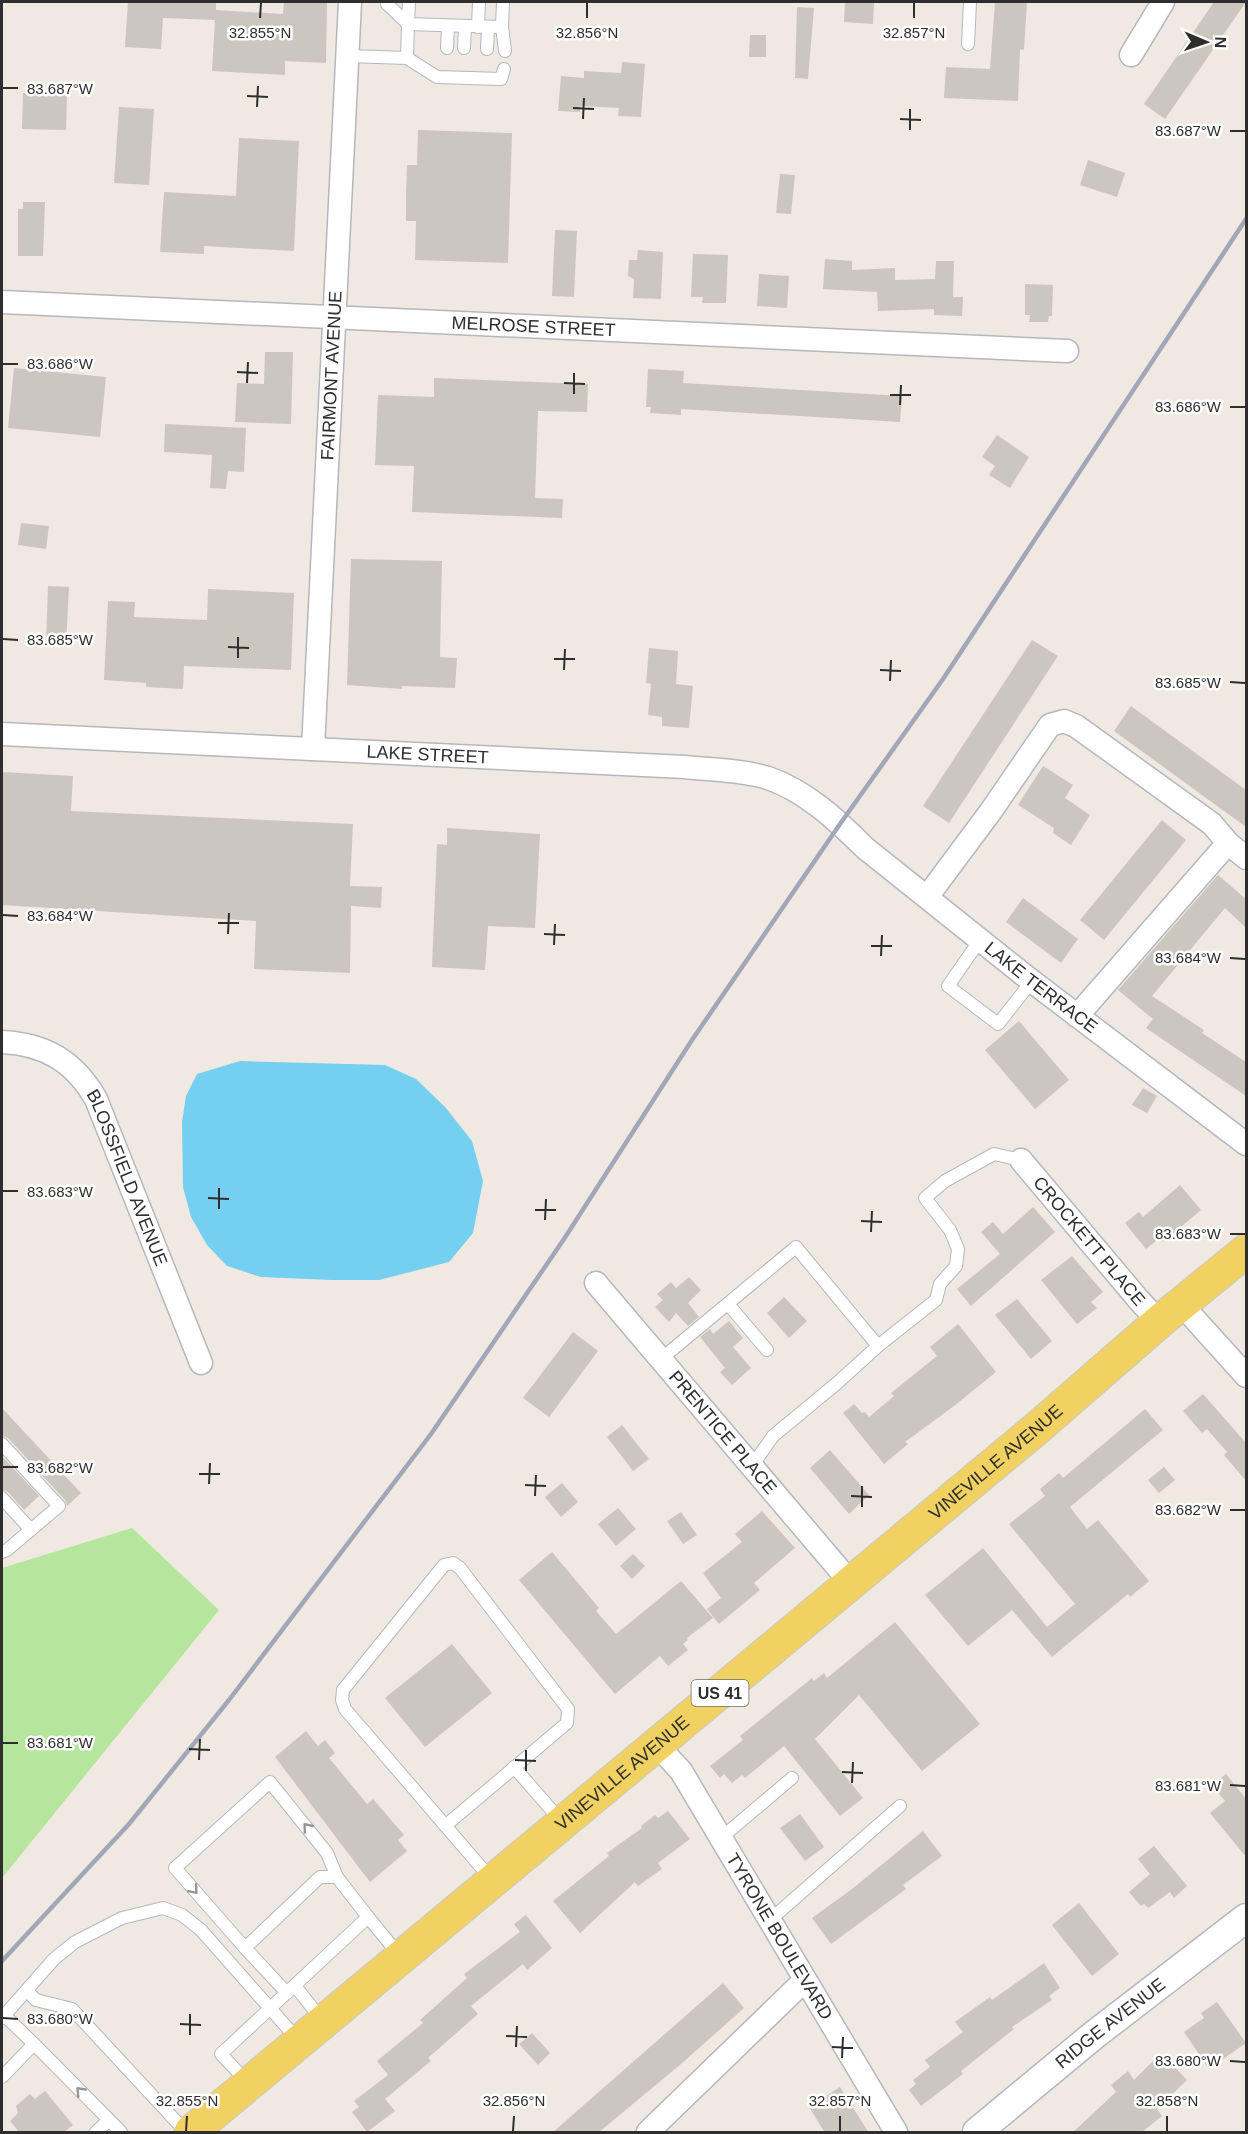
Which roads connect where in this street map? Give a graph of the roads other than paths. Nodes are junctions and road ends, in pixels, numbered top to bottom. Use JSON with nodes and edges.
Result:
{"nodes":[{"id":1,"x":350,"y":2,"type":"edge"},
{"id":2,"x":387,"y":2,"type":"edge"},
{"id":3,"x":409,"y":2,"type":"edge"},
{"id":4,"x":479,"y":2,"type":"edge"},
{"id":5,"x":503,"y":2,"type":"edge"},
{"id":6,"x":970,"y":2,"type":"edge"},
{"id":7,"x":1163,"y":2,"type":"edge"},
{"id":8,"x":408,"y":24,"type":"junction"},
{"id":9,"x":448,"y":26,"type":"junction"},
{"id":10,"x":465,"y":26,"type":"junction"},
{"id":11,"x":483,"y":27,"type":"junction"},
{"id":12,"x":502,"y":27,"type":"junction"},
{"id":13,"x":968,"y":44,"type":"dead end"},
{"id":14,"x":447,"y":48,"type":"dead end"},
{"id":15,"x":464,"y":48,"type":"dead end"},
{"id":16,"x":487,"y":49,"type":"dead end"},
{"id":17,"x":505,"y":51,"type":"dead end"},
{"id":18,"x":1131,"y":55,"type":"dead end"},
{"id":19,"x":347,"y":56,"type":"junction"},
{"id":20,"x":407,"y":58,"type":"junction"},
{"id":21,"x":504,"y":69,"type":"dead end"},
{"id":22,"x":2,"y":302,"type":"edge"},
{"id":23,"x":334,"y":316,"type":"junction"},
{"id":24,"x":1067,"y":351,"type":"dead end"},
{"id":25,"x":2,"y":734,"type":"edge"},
{"id":26,"x":313,"y":749,"type":"junction"},
{"id":27,"x":840,"y":824,"type":"joint"},
{"id":28,"x":1228,"y":843,"type":"junction"},
{"id":29,"x":1246,"y":858,"type":"edge"},
{"id":30,"x":927,"y":897,"type":"junction"},
{"id":31,"x":980,"y":940,"type":"junction"},
{"id":32,"x":1032,"y":981,"type":"junction"},
{"id":33,"x":1077,"y":1016,"type":"junction"},
{"id":34,"x":2,"y":1042,"type":"edge"},
{"id":35,"x":1246,"y":1144,"type":"edge"},
{"id":36,"x":1021,"y":1160,"type":"joint"},
{"id":37,"x":1246,"y":1251,"type":"edge"},
{"id":38,"x":596,"y":1282,"type":"dead end"},
{"id":39,"x":728,"y":1304,"type":"junction"},
{"id":40,"x":1171,"y":1313,"type":"junction"},
{"id":41,"x":878,"y":1346,"type":"junction"},
{"id":42,"x":767,"y":1350,"type":"dead end"},
{"id":43,"x":661,"y":1359,"type":"junction"},
{"id":44,"x":201,"y":1363,"type":"dead end"},
{"id":45,"x":1246,"y":1376,"type":"edge"},
{"id":46,"x":2,"y":1444,"type":"edge"},
{"id":47,"x":752,"y":1466,"type":"junction"},
{"id":48,"x":2,"y":1498,"type":"edge"},
{"id":49,"x":31,"y":1530,"type":"junction"},
{"id":50,"x":2,"y":1552,"type":"edge"},
{"id":51,"x":850,"y":1582,"type":"junction"},
{"id":52,"x":657,"y":1745,"type":"junction"},
{"id":53,"x":514,"y":1767,"type":"junction"},
{"id":54,"x":792,"y":1778,"type":"dead end"},
{"id":55,"x":900,"y":1806,"type":"dead end"},
{"id":56,"x":563,"y":1823,"type":"junction"},
{"id":57,"x":445,"y":1826,"type":"junction"},
{"id":58,"x":721,"y":1838,"type":"junction"},
{"id":59,"x":337,"y":1877,"type":"junction"},
{"id":60,"x":493,"y":1880,"type":"junction"},
{"id":61,"x":368,"y":1917,"type":"junction"},
{"id":62,"x":1246,"y":1918,"type":"edge"},
{"id":63,"x":770,"y":1920,"type":"junction"},
{"id":64,"x":245,"y":1948,"type":"junction"},
{"id":65,"x":401,"y":1957,"type":"junction"},
{"id":66,"x":805,"y":1980,"type":"junction"},
{"id":67,"x":291,"y":1990,"type":"junction"},
{"id":68,"x":27,"y":1991,"type":"junction"},
{"id":69,"x":270,"y":2009,"type":"junction"},
{"id":70,"x":3,"y":2016,"type":"edge"},
{"id":71,"x":311,"y":2032,"type":"junction"},
{"id":72,"x":34,"y":2044,"type":"junction"},
{"id":73,"x":2,"y":2077,"type":"edge"},
{"id":74,"x":248,"y":2084,"type":"junction"},
{"id":75,"x":109,"y":2120,"type":"junction"},
{"id":76,"x":96,"y":2133,"type":"edge"},
{"id":77,"x":121,"y":2133,"type":"edge"},
{"id":78,"x":186,"y":2133,"type":"edge"},
{"id":79,"x":191,"y":2133,"type":"edge"},
{"id":80,"x":648,"y":2133,"type":"edge"},
{"id":81,"x":897,"y":2133,"type":"edge"},
{"id":82,"x":977,"y":2133,"type":"edge"}],
"edges":[{"from":1,"to":19,"type":"street","name":"FAIRMONT AVENUE"},
{"from":2,"to":8,"type":"lane"},
{"from":3,"to":8,"type":"lane"},
{"from":4,"to":11,"type":"lane"},
{"from":5,"to":12,"type":"lane"},
{"from":6,"to":13,"type":"lane"},
{"from":7,"to":18,"type":"street"},
{"from":8,"to":9,"type":"lane"},
{"from":8,"to":20,"type":"lane"},
{"from":9,"to":10,"type":"lane"},
{"from":9,"to":14,"type":"lane"},
{"from":10,"to":11,"type":"lane"},
{"from":10,"to":15,"type":"lane"},
{"from":11,"to":12,"type":"lane"},
{"from":11,"to":16,"type":"lane"},
{"from":12,"to":17,"type":"lane"},
{"from":19,"to":20,"type":"lane"},
{"from":19,"to":23,"type":"street","name":"FAIRMONT AVENUE"},
{"from":20,"to":21,"type":"lane"},
{"from":22,"to":23,"type":"street","name":"MELROSE STREET"},
{"from":23,"to":24,"type":"street","name":"MELROSE STREET"},
{"from":23,"to":26,"type":"street","name":"FAIRMONT AVENUE"},
{"from":25,"to":26,"type":"street","name":"LAKE STREET"},
{"from":26,"to":27,"type":"street","name":"LAKE STREET"},
{"from":27,"to":30,"type":"street","name":"LAKE TERRACE"},
{"from":28,"to":29,"type":"street"},
{"from":28,"to":30,"type":"street"},
{"from":28,"to":33,"type":"street"},
{"from":30,"to":31,"type":"street","name":"LAKE TERRACE"},
{"from":31,"to":32,"type":"street","name":"LAKE TERRACE"},
{"from":31,"to":32,"type":"lane"},
{"from":32,"to":33,"type":"street","name":"LAKE TERRACE"},
{"from":33,"to":35,"type":"street","name":"LAKE TERRACE"},
{"from":34,"to":44,"type":"street","name":"BLOSSFIELD AVENUE"},
{"from":36,"to":40,"type":"street","name":"CROCKETT PLACE"},
{"from":36,"to":41,"type":"lane"},
{"from":37,"to":40,"type":"main road","name":"VINEVILLE AVENUE","number":"US 41"},
{"from":38,"to":43,"type":"street","name":"PRENTICE PLACE"},
{"from":39,"to":41,"type":"lane"},
{"from":39,"to":42,"type":"lane"},
{"from":39,"to":43,"type":"lane"},
{"from":40,"to":45,"type":"street","name":"CROCKETT PLACE"},
{"from":40,"to":51,"type":"main road","name":"VINEVILLE AVENUE","number":"US 41"},
{"from":41,"to":47,"type":"lane"},
{"from":43,"to":47,"type":"street","name":"PRENTICE PLACE"},
{"from":46,"to":49,"type":"lane"},
{"from":47,"to":51,"type":"street","name":"PRENTICE PLACE"},
{"from":48,"to":49,"type":"lane"},
{"from":49,"to":50,"type":"lane"},
{"from":51,"to":52,"type":"main road","name":"VINEVILLE AVENUE","number":"US 41"},
{"from":52,"to":56,"type":"main road","name":"VINEVILLE AVENUE","number":"US 41"},
{"from":52,"to":58,"type":"street","name":"TYRONE BOULEVARD"},
{"from":53,"to":56,"type":"lane"},
{"from":53,"to":57,"type":"lane"},
{"from":53,"to":57,"type":"lane"},
{"from":54,"to":58,"type":"lane"},
{"from":55,"to":63,"type":"lane"},
{"from":56,"to":60,"type":"main road","name":"VINEVILLE AVENUE","number":"US 41"},
{"from":57,"to":60,"type":"lane"},
{"from":58,"to":63,"type":"street","name":"TYRONE BOULEVARD"},
{"from":59,"to":61,"type":"lane"},
{"from":59,"to":64,"type":"lane"},
{"from":59,"to":64,"type":"lane","one_way":true},
{"from":60,"to":65,"type":"main road","name":"VINEVILLE AVENUE","number":"US 41"},
{"from":61,"to":65,"type":"lane"},
{"from":61,"to":67,"type":"lane"},
{"from":62,"to":82,"type":"street","name":"RIDGE AVENUE"},
{"from":63,"to":66,"type":"street","name":"TYRONE BOULEVARD"},
{"from":64,"to":67,"type":"lane"},
{"from":65,"to":71,"type":"main road","name":"VINEVILLE AVENUE","number":"US 41"},
{"from":66,"to":80,"type":"street"},
{"from":66,"to":81,"type":"street","name":"TYRONE BOULEVARD"},
{"from":67,"to":69,"type":"lane"},
{"from":67,"to":71,"type":"lane"},
{"from":68,"to":69,"type":"lane"},
{"from":68,"to":70,"type":"lane"},
{"from":68,"to":78,"type":"lane"},
{"from":69,"to":71,"type":"lane"},
{"from":69,"to":74,"type":"lane"},
{"from":70,"to":72,"type":"lane"},
{"from":71,"to":74,"type":"main road","name":"VINEVILLE AVENUE","number":"US 41"},
{"from":72,"to":73,"type":"lane"},
{"from":75,"to":72,"type":"lane","one_way":true},
{"from":74,"to":79,"type":"main road","name":"VINEVILLE AVENUE","number":"US 41"},
{"from":75,"to":76,"type":"lane"},
{"from":75,"to":77,"type":"lane"}]}
